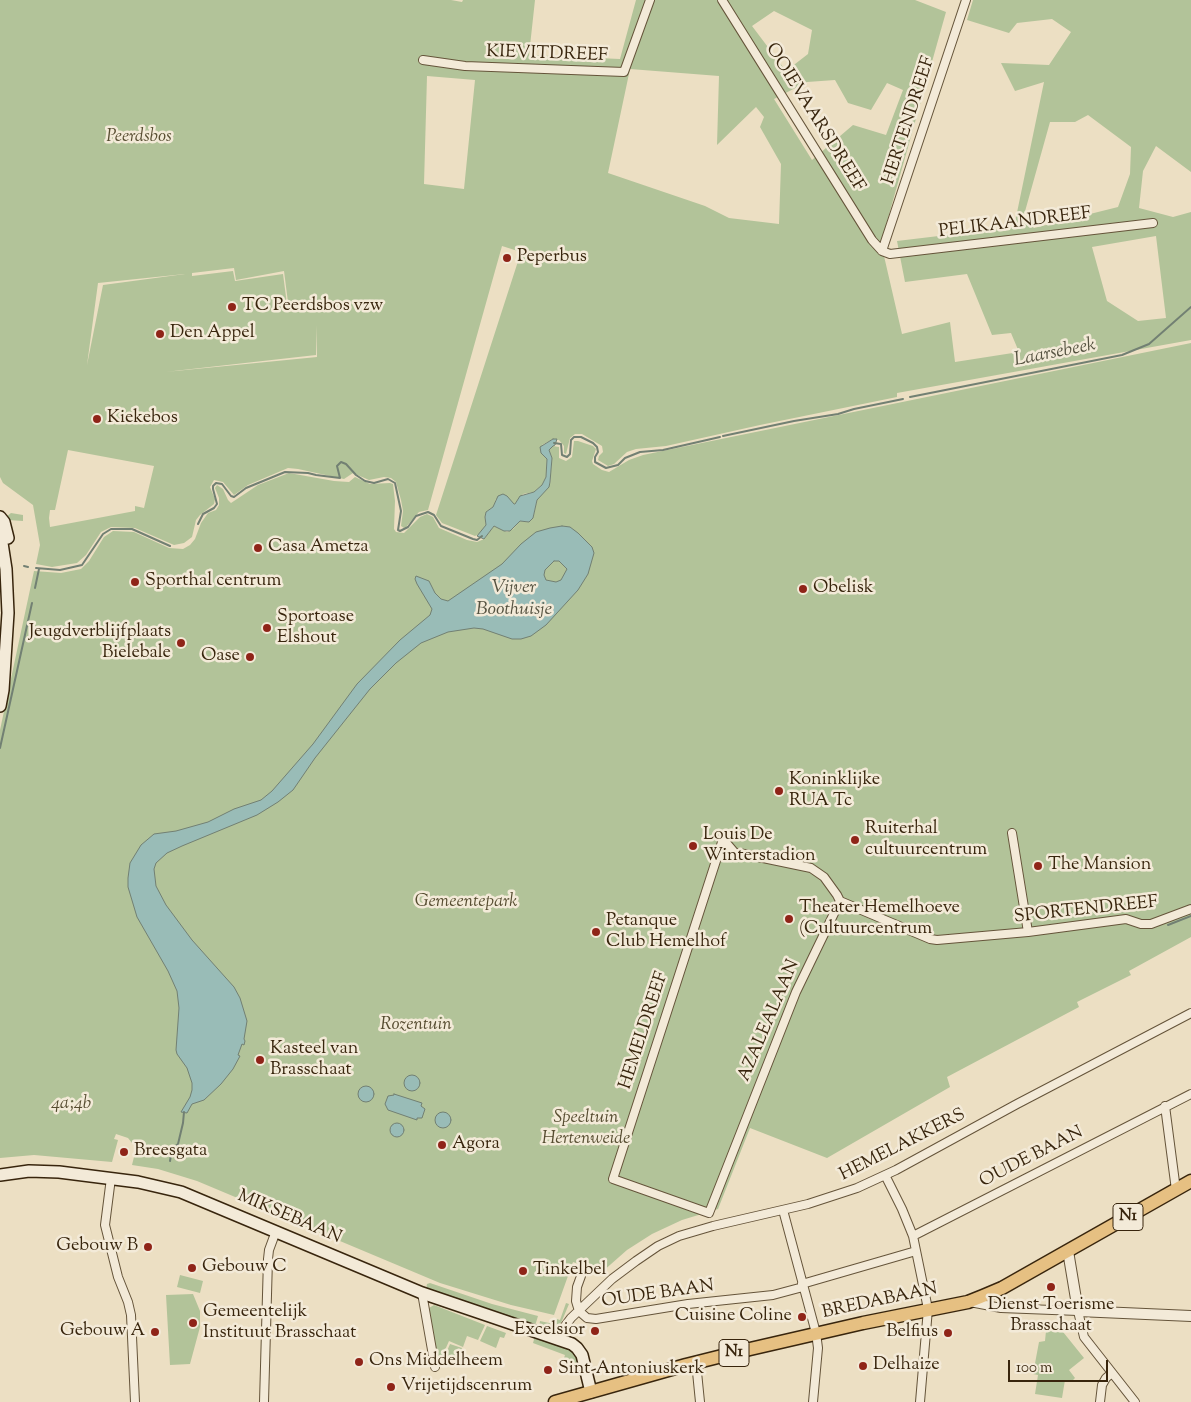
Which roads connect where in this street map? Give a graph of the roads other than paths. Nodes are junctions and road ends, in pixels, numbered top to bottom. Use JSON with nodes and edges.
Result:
{"nodes":[{"id":1,"x":650,"y":0,"type":"edge"},
{"id":2,"x":722,"y":0,"type":"edge"},
{"id":3,"x":966,"y":0,"type":"edge"},
{"id":4,"x":423,"y":60,"type":"dead end"},
{"id":5,"x":1153,"y":223,"type":"dead end"},
{"id":6,"x":882,"y":251,"type":"junction"},
{"id":7,"x":0,"y":519,"type":"edge"},
{"id":8,"x":0,"y":530,"type":"edge"},
{"id":9,"x":2,"y":690,"type":"edge"},
{"id":10,"x":0,"y":706,"type":"edge"},
{"id":11,"x":1012,"y":833,"type":"dead end"},
{"id":12,"x":735,"y":853,"type":"junction"},
{"id":13,"x":717,"y":857,"type":"junction"},
{"id":14,"x":840,"y":901,"type":"junction"},
{"id":15,"x":1191,"y":909,"type":"edge"},
{"id":16,"x":1028,"y":932,"type":"junction"},
{"id":17,"x":1191,"y":1013,"type":"edge"},
{"id":18,"x":1191,"y":1094,"type":"edge"},
{"id":19,"x":1165,"y":1106,"type":"junction"},
{"id":20,"x":0,"y":1175,"type":"edge"},
{"id":21,"x":885,"y":1176,"type":"junction"},
{"id":22,"x":111,"y":1178,"type":"junction"},
{"id":23,"x":1191,"y":1181,"type":"edge"},
{"id":24,"x":1176,"y":1190,"type":"junction"},
{"id":25,"x":783,"y":1210,"type":"junction"},
{"id":26,"x":709,"y":1213,"type":"junction"},
{"id":27,"x":713,"y":1226,"type":"junction"},
{"id":28,"x":276,"y":1231,"type":"junction"},
{"id":29,"x":913,"y":1236,"type":"junction"},
{"id":30,"x":916,"y":1251,"type":"junction"},
{"id":31,"x":1068,"y":1251,"type":"junction"},
{"id":32,"x":581,"y":1276,"type":"dead end"},
{"id":33,"x":803,"y":1285,"type":"junction"},
{"id":34,"x":422,"y":1293,"type":"junction"},
{"id":35,"x":968,"y":1302,"type":"junction"},
{"id":36,"x":928,"y":1309,"type":"junction"},
{"id":37,"x":579,"y":1311,"type":"junction"},
{"id":38,"x":1078,"y":1311,"type":"junction"},
{"id":39,"x":1191,"y":1316,"type":"edge"},
{"id":40,"x":816,"y":1333,"type":"junction"},
{"id":41,"x":556,"y":1338,"type":"junction"},
{"id":42,"x":696,"y":1362,"type":"junction"},
{"id":43,"x":434,"y":1368,"type":"dead end"},
{"id":44,"x":1112,"y":1373,"type":"junction"},
{"id":45,"x":592,"y":1397,"type":"edge"},
{"id":46,"x":135,"y":1402,"type":"edge"},
{"id":47,"x":264,"y":1402,"type":"edge"},
{"id":48,"x":555,"y":1402,"type":"edge"},
{"id":49,"x":700,"y":1402,"type":"edge"},
{"id":50,"x":813,"y":1402,"type":"edge"},
{"id":51,"x":920,"y":1402,"type":"edge"},
{"id":52,"x":1100,"y":1402,"type":"edge"},
{"id":53,"x":1134,"y":1402,"type":"edge"}],
"edges":[{"from":1,"to":4,"type":"street","name":"KIEVITDREEF"},
{"from":2,"to":6,"type":"street","name":"OOIEVAARSDREEF"},
{"from":3,"to":6,"type":"street","name":"HERTENDREEF"},
{"from":5,"to":6,"type":"street","name":"PELIKAANDREEF"},
{"from":7,"to":9,"type":"main road"},
{"from":8,"to":9,"type":"main road"},
{"from":9,"to":10,"type":"main road"},
{"from":11,"to":16,"type":"street"},
{"from":12,"to":13,"type":"street"},
{"from":12,"to":13,"type":"street","name":"HEMELDREEF"},
{"from":12,"to":14,"type":"street"},
{"from":13,"to":26,"type":"street","name":"HEMELDREEF"},
{"from":14,"to":16,"type":"street","name":"SPORTENDREEF"},
{"from":14,"to":26,"type":"street","name":"AZALEALAAN"},
{"from":15,"to":16,"type":"street","name":"SPORTENDREEF"},
{"from":17,"to":21,"type":"street","name":"HEMELAKKERS"},
{"from":18,"to":19,"type":"street","name":"OUDE BAAN"},
{"from":19,"to":24,"type":"street"},
{"from":19,"to":29,"type":"street","name":"OUDE BAAN"},
{"from":20,"to":22,"type":"main road","name":"MIKSEBAAN"},
{"from":21,"to":25,"type":"street","name":"HEMELAKKERS"},
{"from":21,"to":29,"type":"street"},
{"from":22,"to":28,"type":"main road","name":"MIKSEBAAN"},
{"from":22,"to":46,"type":"street"},
{"from":23,"to":24,"type":"main road","name":"BREDABAAN","number":"N1"},
{"from":24,"to":31,"type":"main road","name":"BREDABAAN","number":"N1"},
{"from":25,"to":27,"type":"street","name":"HEMELAKKERS"},
{"from":25,"to":33,"type":"street"},
{"from":26,"to":27,"type":"street"},
{"from":27,"to":37,"type":"street","name":"HEMELAKKERS"},
{"from":28,"to":34,"type":"main road","name":"MIKSEBAAN"},
{"from":28,"to":47,"type":"street"},
{"from":29,"to":30,"type":"street"},
{"from":30,"to":33,"type":"street","name":"OUDE BAAN"},
{"from":30,"to":36,"type":"street"},
{"from":31,"to":35,"type":"main road","name":"BREDABAAN","number":"N1"},
{"from":31,"to":38,"type":"street"},
{"from":32,"to":37,"type":"street"},
{"from":33,"to":37,"type":"street","name":"OUDE BAAN"},
{"from":33,"to":40,"type":"street"},
{"from":34,"to":41,"type":"main road","name":"MIKSEBAAN"},
{"from":34,"to":43,"type":"street"},
{"from":35,"to":36,"type":"main road","name":"BREDABAAN","number":"N1"},
{"from":35,"to":38,"type":"street"},
{"from":36,"to":40,"type":"main road","name":"BREDABAAN","number":"N1"},
{"from":36,"to":51,"type":"street"},
{"from":37,"to":41,"type":"street","name":"HEMELAKKERS"},
{"from":38,"to":39,"type":"street"},
{"from":38,"to":44,"type":"street"},
{"from":40,"to":42,"type":"main road","name":"BREDABAAN","number":"N1"},
{"from":40,"to":50,"type":"street"},
{"from":41,"to":45,"type":"main road","name":"MIKSEBAAN"},
{"from":42,"to":45,"type":"main road","name":"BREDABAAN","number":"N1"},
{"from":42,"to":49,"type":"street"},
{"from":44,"to":52,"type":"street"},
{"from":44,"to":53,"type":"street"},
{"from":45,"to":48,"type":"main road","name":"BREDABAAN","number":"N1"}]}
